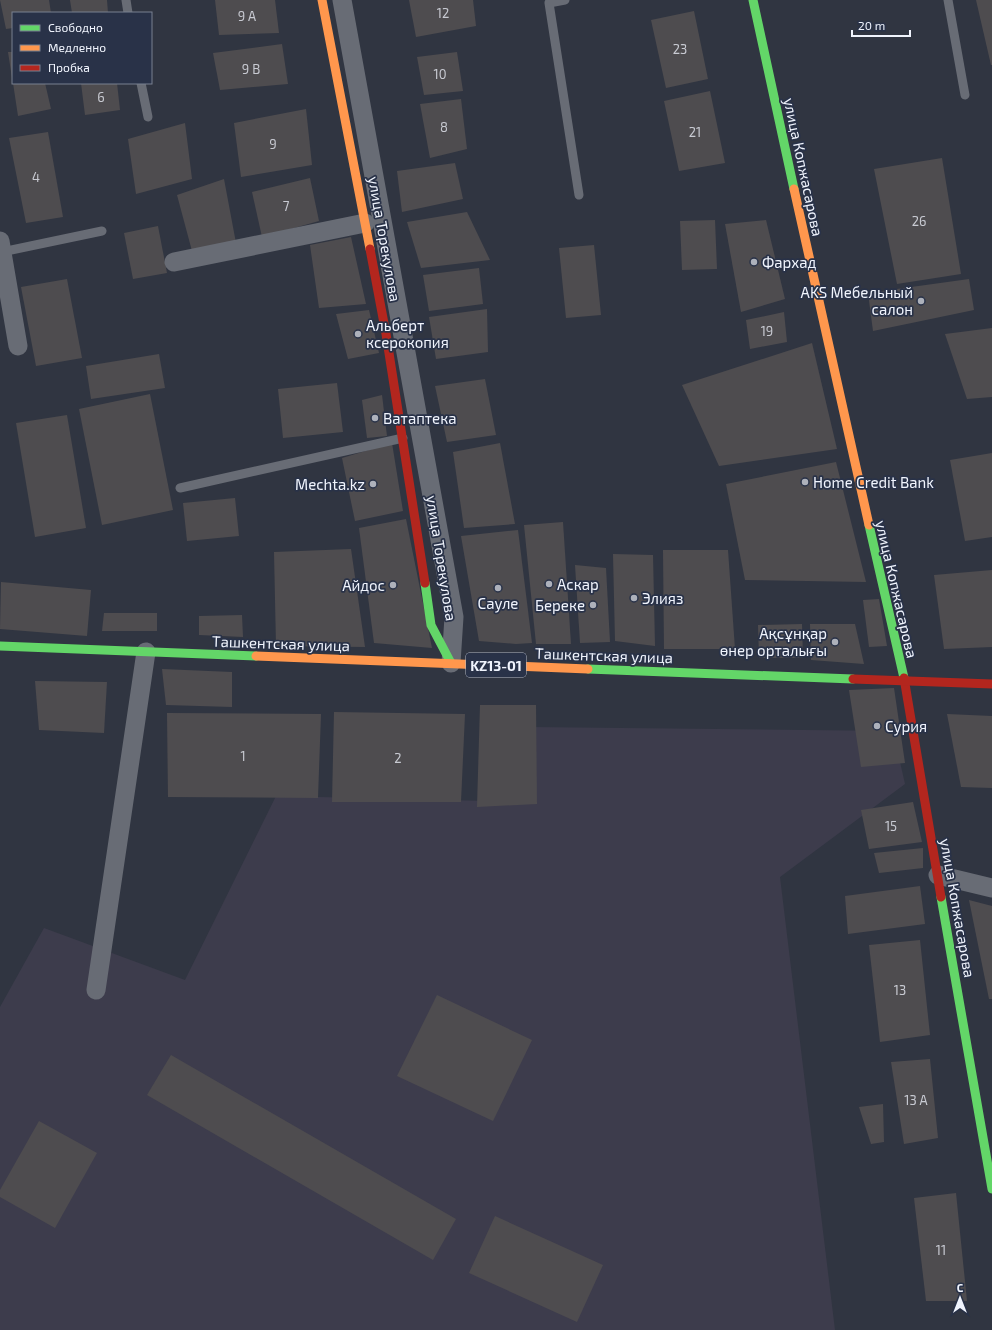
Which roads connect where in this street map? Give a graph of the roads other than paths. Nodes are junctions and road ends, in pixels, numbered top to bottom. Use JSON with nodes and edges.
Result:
{"nodes":[{"id":1,"x":126,"y":0,"type":"edge"},
{"id":2,"x":322,"y":0,"type":"edge"},
{"id":3,"x":342,"y":0,"type":"edge"},
{"id":4,"x":565,"y":0,"type":"edge"},
{"id":5,"x":753,"y":0,"type":"edge"},
{"id":6,"x":948,"y":0,"type":"edge"},
{"id":7,"x":128,"y":12,"type":"edge"},
{"id":8,"x":141,"y":84,"type":"edge"},
{"id":9,"x":965,"y":95,"type":"dead end"},
{"id":10,"x":148,"y":117,"type":"dead end"},
{"id":11,"x":579,"y":195,"type":"dead end"},
{"id":12,"x":365,"y":224,"type":"junction"},
{"id":13,"x":102,"y":231,"type":"dead end"},
{"id":14,"x":1,"y":246,"type":"edge"},
{"id":15,"x":174,"y":262,"type":"dead end"},
{"id":16,"x":18,"y":346,"type":"dead end"},
{"id":17,"x":403,"y":438,"type":"junction"},
{"id":18,"x":180,"y":488,"type":"dead end"},
{"id":19,"x":0,"y":646,"type":"edge"},
{"id":20,"x":146,"y":652,"type":"junction"},
{"id":21,"x":451,"y":663,"type":"junction"},
{"id":22,"x":904,"y":680,"type":"junction"},
{"id":23,"x":992,"y":684,"type":"edge"},
{"id":24,"x":938,"y":875,"type":"junction"},
{"id":25,"x":992,"y":888,"type":"edge"},
{"id":26,"x":96,"y":990,"type":"dead end"},
{"id":27,"x":992,"y":1189,"type":"edge"}],
"edges":[{"from":1,"to":7,"type":"lane"},
{"from":2,"to":12,"type":"street","name":"улица Торекулова"},
{"from":3,"to":21,"type":"street","name":"улица Торекулова"},
{"from":4,"to":11,"type":"lane"},
{"from":5,"to":22,"type":"street","name":"улица Копжасарова"},
{"from":6,"to":9,"type":"lane"},
{"from":8,"to":10,"type":"lane"},
{"from":12,"to":15,"type":"street"},
{"from":12,"to":17,"type":"street","name":"улица Торекулова"},
{"from":13,"to":14,"type":"lane"},
{"from":14,"to":16,"type":"street"},
{"from":17,"to":18,"type":"lane"},
{"from":17,"to":21,"type":"street","name":"улица Торекулова"},
{"from":19,"to":20,"type":"street","name":"Ташкентская улица","number":"KZ13-01"},
{"from":20,"to":21,"type":"street","name":"Ташкентская улица","number":"KZ13-01"},
{"from":20,"to":26,"type":"street"},
{"from":21,"to":22,"type":"street","name":"Ташкентская улица","number":"KZ13-01"},
{"from":22,"to":23,"type":"street","name":"Ташкентская улица","number":"KZ13-01"},
{"from":22,"to":24,"type":"street","name":"улица Копжасарова"},
{"from":24,"to":25,"type":"street"},
{"from":24,"to":27,"type":"street","name":"улица Копжасарова"}]}
